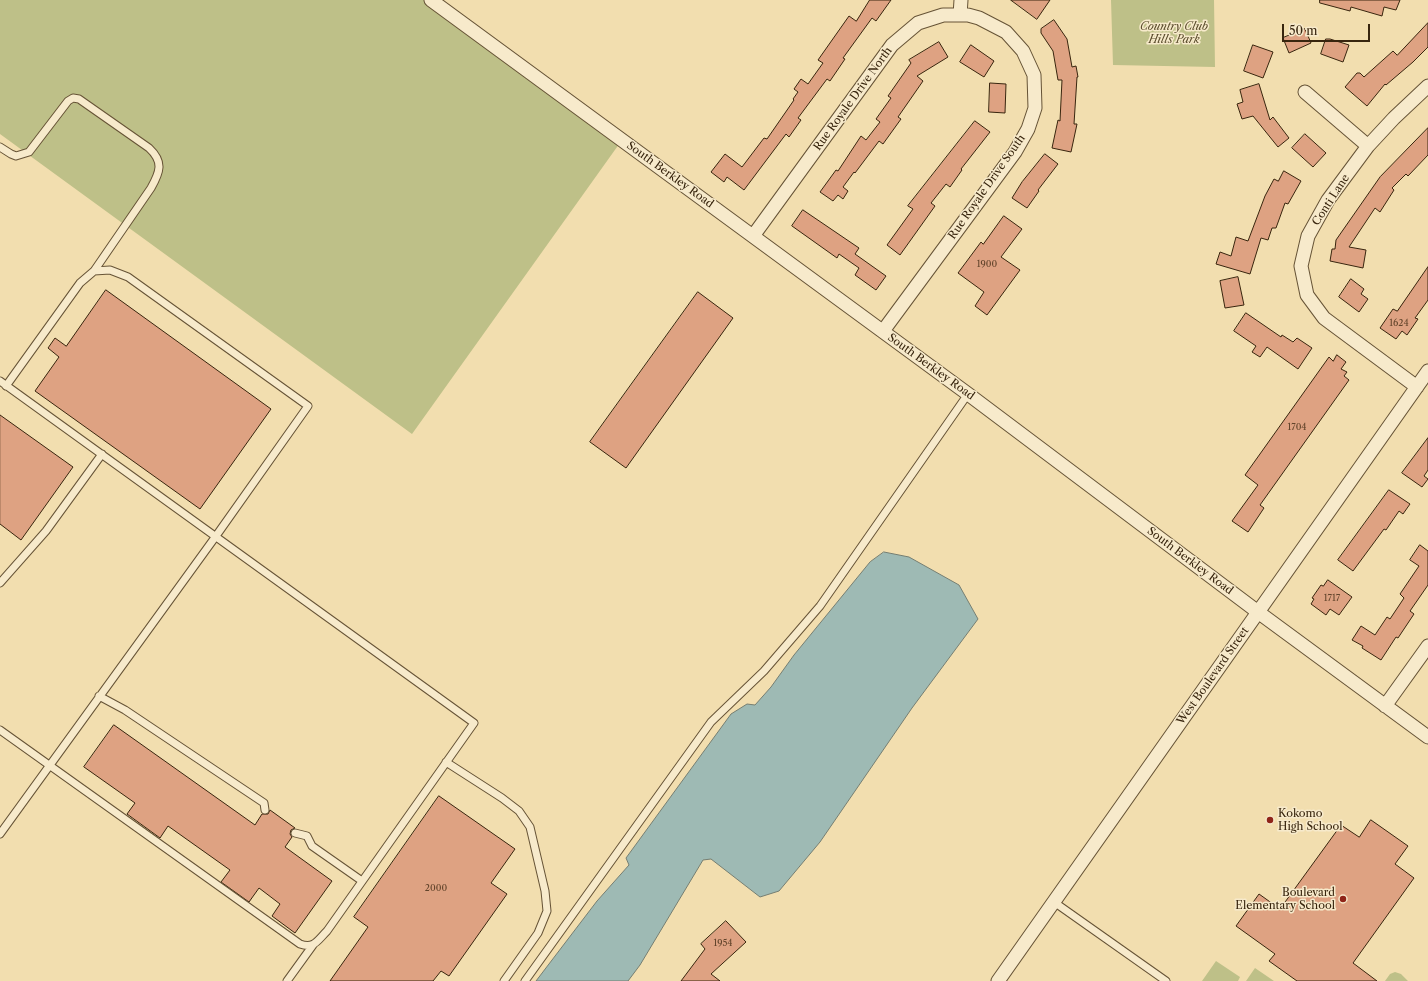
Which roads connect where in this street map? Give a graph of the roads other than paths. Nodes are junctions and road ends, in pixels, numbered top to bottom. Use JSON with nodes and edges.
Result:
{"nodes":[{"id":1,"x":431,"y":0,"type":"edge"},
{"id":2,"x":961,"y":0,"type":"edge"},
{"id":3,"x":960,"y":15,"type":"junction"},
{"id":4,"x":1006,"y":32,"type":"joint"},
{"id":5,"x":1428,"y":86,"type":"edge"},
{"id":6,"x":1305,"y":92,"type":"dead end"},
{"id":7,"x":1368,"y":146,"type":"junction"},
{"id":8,"x":0,"y":147,"type":"edge"},
{"id":9,"x":753,"y":236,"type":"junction"},
{"id":10,"x":94,"y":271,"type":"junction"},
{"id":11,"x":883,"y":331,"type":"junction"},
{"id":12,"x":1428,"y":371,"type":"edge"},
{"id":13,"x":3,"y":384,"type":"edge"},
{"id":14,"x":1417,"y":387,"type":"junction"},
{"id":15,"x":968,"y":394,"type":"junction"},
{"id":16,"x":102,"y":454,"type":"junction"},
{"id":17,"x":216,"y":536,"type":"junction"},
{"id":18,"x":0,"y":582,"type":"edge"},
{"id":19,"x":1258,"y":612,"type":"junction"},
{"id":20,"x":1428,"y":646,"type":"edge"},
{"id":21,"x":99,"y":696,"type":"junction"},
{"id":22,"x":1385,"y":706,"type":"junction"},
{"id":23,"x":0,"y":730,"type":"edge"},
{"id":24,"x":1428,"y":737,"type":"edge"},
{"id":25,"x":446,"y":762,"type":"junction"},
{"id":26,"x":50,"y":765,"type":"junction"},
{"id":27,"x":265,"y":810,"type":"dead end"},
{"id":28,"x":295,"y":832,"type":"dead end"},
{"id":29,"x":0,"y":834,"type":"edge"},
{"id":30,"x":362,"y":881,"type":"junction"},
{"id":31,"x":1054,"y":902,"type":"junction"},
{"id":32,"x":313,"y":945,"type":"junction"},
{"id":33,"x":1163,"y":980,"type":"edge"},
{"id":34,"x":287,"y":981,"type":"edge"},
{"id":35,"x":504,"y":981,"type":"edge"},
{"id":36,"x":525,"y":981,"type":"edge"},
{"id":37,"x":998,"y":981,"type":"edge"}],
"edges":[{"from":1,"to":9,"type":"street","name":"South Berkley Road"},
{"from":2,"to":3,"type":"street"},
{"from":3,"to":4,"type":"street","name":"Rue Royale Drive North"},
{"from":3,"to":9,"type":"street","name":"Rue Royale Drive North"},
{"from":4,"to":11,"type":"street","name":"Rue Royale Drive South"},
{"from":5,"to":7,"type":"street","name":"Conti Lane"},
{"from":6,"to":7,"type":"street"},
{"from":7,"to":14,"type":"street","name":"Conti Lane"},
{"from":8,"to":10,"type":"lane"},
{"from":9,"to":11,"type":"street","name":"South Berkley Road"},
{"from":10,"to":13,"type":"lane"},
{"from":10,"to":17,"type":"lane"},
{"from":11,"to":15,"type":"street","name":"South Berkley Road"},
{"from":12,"to":14,"type":"street","name":"West Boulevard Street"},
{"from":13,"to":16,"type":"lane"},
{"from":14,"to":19,"type":"street","name":"West Boulevard Street"},
{"from":15,"to":19,"type":"street","name":"South Berkley Road"},
{"from":15,"to":36,"type":"lane"},
{"from":16,"to":17,"type":"lane"},
{"from":16,"to":18,"type":"lane"},
{"from":17,"to":21,"type":"lane"},
{"from":17,"to":25,"type":"lane"},
{"from":19,"to":22,"type":"street","name":"South Berkley Road"},
{"from":19,"to":31,"type":"street","name":"West Boulevard Street"},
{"from":20,"to":22,"type":"street"},
{"from":21,"to":26,"type":"lane"},
{"from":21,"to":27,"type":"lane"},
{"from":22,"to":24,"type":"street","name":"South Berkley Road"},
{"from":23,"to":26,"type":"lane"},
{"from":25,"to":30,"type":"lane"},
{"from":25,"to":35,"type":"lane"},
{"from":26,"to":29,"type":"lane"},
{"from":26,"to":32,"type":"lane"},
{"from":28,"to":30,"type":"lane"},
{"from":30,"to":32,"type":"lane"},
{"from":31,"to":33,"type":"lane"},
{"from":31,"to":37,"type":"street","name":"West Boulevard Street"},
{"from":32,"to":34,"type":"lane"}]}
